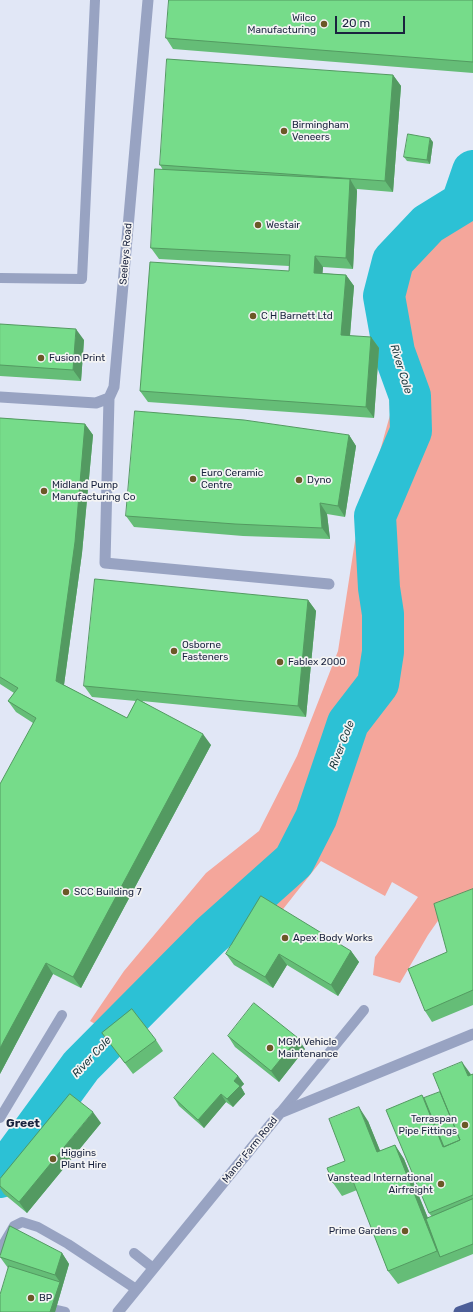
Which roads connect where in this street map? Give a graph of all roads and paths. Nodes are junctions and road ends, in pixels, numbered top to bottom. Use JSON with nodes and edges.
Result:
{"nodes":[{"id":1,"x":96,"y":0,"type":"edge"},
{"id":2,"x":148,"y":0,"type":"edge"},
{"id":3,"x":0,"y":278,"type":"edge"},
{"id":4,"x":0,"y":397,"type":"edge"},
{"id":5,"x":110,"y":398,"type":"junction"},
{"id":6,"x":329,"y":584,"type":"dead end"},
{"id":7,"x":364,"y":1010,"type":"dead end"},
{"id":8,"x":62,"y":1015,"type":"dead end"},
{"id":9,"x":473,"y":1034,"type":"edge"},
{"id":10,"x":280,"y":1113,"type":"junction"},
{"id":11,"x":0,"y":1118,"type":"edge"},
{"id":12,"x":0,"y":1250,"type":"edge"},
{"id":13,"x":134,"y":1253,"type":"dead end"},
{"id":14,"x":153,"y":1268,"type":"junction"},
{"id":15,"x":136,"y":1289,"type":"junction"},
{"id":16,"x":36,"y":1305,"type":"edge"},
{"id":17,"x":473,"y":1307,"type":"edge"},
{"id":18,"x":65,"y":1312,"type":"edge"},
{"id":19,"x":118,"y":1312,"type":"edge"},
{"id":20,"x":459,"y":1312,"type":"edge"}],
"edges":[{"from":1,"to":3,"type":"lane"},
{"from":2,"to":5,"type":"street","name":"Seeleys Road"},
{"from":4,"to":5,"type":"street"},
{"from":5,"to":6,"type":"street","name":"Seeleys Road"},
{"from":7,"to":10,"type":"lane"},
{"from":8,"to":11,"type":"lane"},
{"from":9,"to":10,"type":"street","name":"Manor Farm Road"},
{"from":10,"to":14,"type":"street","name":"Manor Farm Road"},
{"from":12,"to":15,"type":"lane"},
{"from":13,"to":14,"type":"lane"},
{"from":14,"to":15,"type":"street","name":"Manor Farm Road"},
{"from":15,"to":19,"type":"street","name":"Manor Farm Road"},
{"from":16,"to":18,"type":"lane"},
{"from":17,"to":20,"type":"highway"}]}
